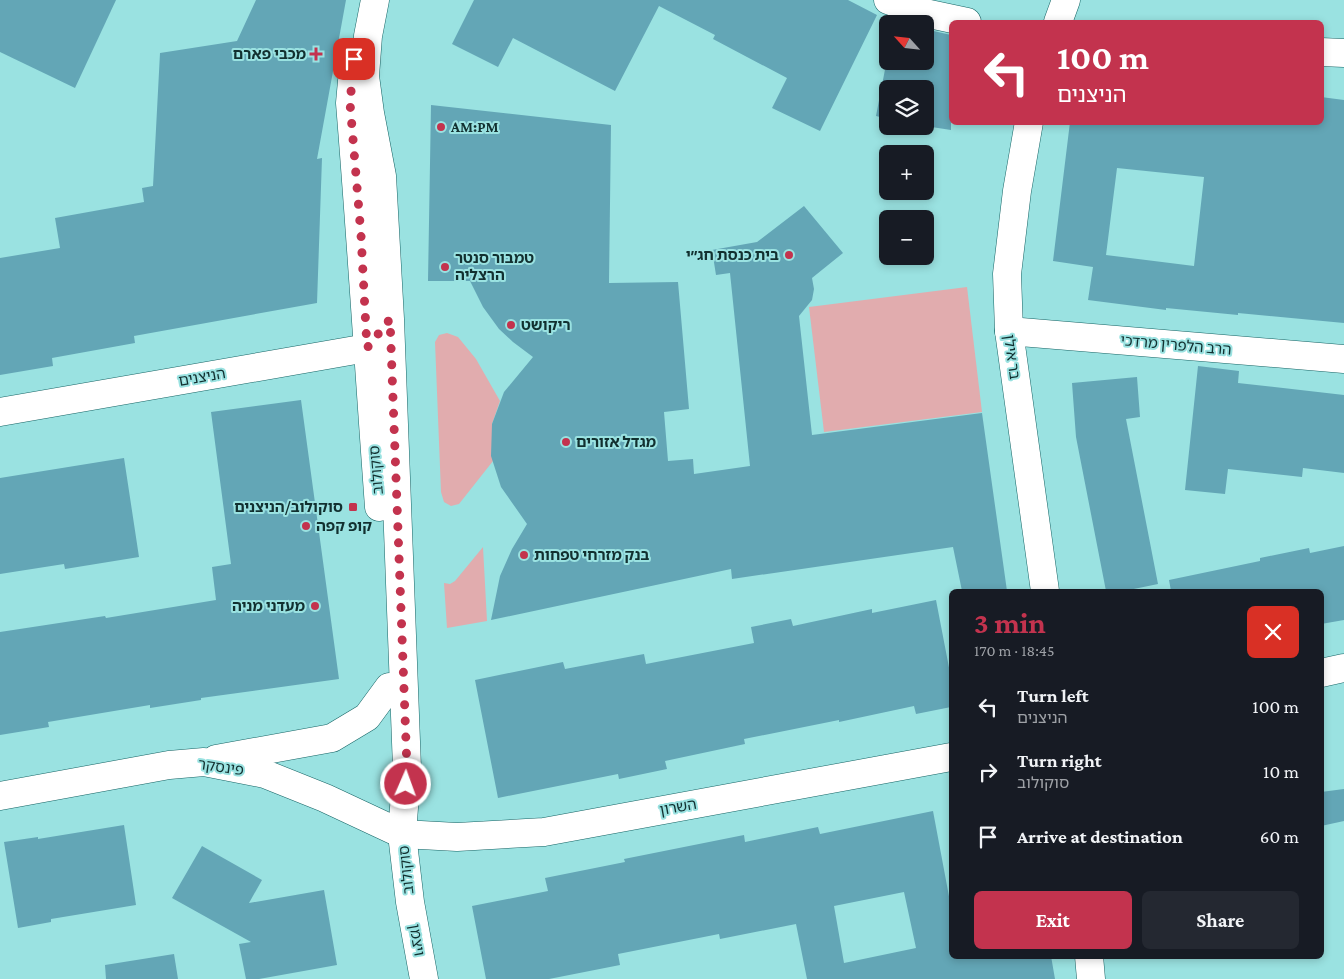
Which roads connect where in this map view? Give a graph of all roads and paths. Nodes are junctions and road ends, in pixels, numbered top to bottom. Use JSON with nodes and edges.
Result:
{"nodes":[{"id":1,"x":363,"y":0,"type":"edge"},
{"id":2,"x":375,"y":0,"type":"edge"},
{"id":3,"x":888,"y":0,"type":"edge"},
{"id":4,"x":1066,"y":0,"type":"edge"},
{"id":5,"x":958,"y":20,"type":"edge"},
{"id":6,"x":1059,"y":20,"type":"edge"},
{"id":7,"x":1324,"y":52,"type":"edge"},
{"id":8,"x":1344,"y":53,"type":"edge"},
{"id":9,"x":1028,"y":125,"type":"edge"},
{"id":10,"x":390,"y":319,"type":"junction"},
{"id":11,"x":1009,"y":331,"type":"junction"},
{"id":12,"x":367,"y":348,"type":"junction"},
{"id":13,"x":1344,"y":359,"type":"edge"},
{"id":14,"x":0,"y":412,"type":"edge"},
{"id":15,"x":1045,"y":589,"type":"edge"},
{"id":16,"x":1344,"y":668,"type":"edge"},
{"id":17,"x":1324,"y":672,"type":"edge"},
{"id":18,"x":389,"y":687,"type":"junction"},
{"id":19,"x":949,"y":757,"type":"edge"},
{"id":20,"x":204,"y":762,"type":"junction"},
{"id":21,"x":0,"y":796,"type":"edge"},
{"id":22,"x":395,"y":831,"type":"junction"},
{"id":23,"x":410,"y":902,"type":"joint"},
{"id":24,"x":1089,"y":959,"type":"edge"},
{"id":25,"x":424,"y":979,"type":"edge"},
{"id":26,"x":1091,"y":979,"type":"edge"}],
"edges":[{"from":1,"to":12,"type":"street","name":"סוקולוב"},
{"from":2,"to":10,"type":"street","name":"סוקולוב"},
{"from":3,"to":5,"type":"street"},
{"from":4,"to":6,"type":"street"},
{"from":7,"to":8,"type":"street"},
{"from":9,"to":11,"type":"street","name":"בר אילן"},
{"from":10,"to":12,"type":"street"},
{"from":10,"to":22,"type":"street","name":"סוקולוב"},
{"from":11,"to":13,"type":"street","name":"הרב הלפרין מרדכי"},
{"from":11,"to":15,"type":"street","name":"בר אילן"},
{"from":12,"to":14,"type":"street","name":"הניצנים"},
{"from":12,"to":18,"type":"street","name":"סוקולוב"},
{"from":16,"to":17,"type":"street"},
{"from":18,"to":20,"type":"street"},
{"from":18,"to":22,"type":"street","name":"סוקולוב"},
{"from":19,"to":22,"type":"street","name":"השרון"},
{"from":20,"to":21,"type":"street","name":"פינסקר"},
{"from":20,"to":22,"type":"street","name":"פינסקר"},
{"from":22,"to":23,"type":"street","name":"סוקולוב"},
{"from":23,"to":25,"type":"street","name":"ויצמן"},
{"from":24,"to":26,"type":"street"}]}
